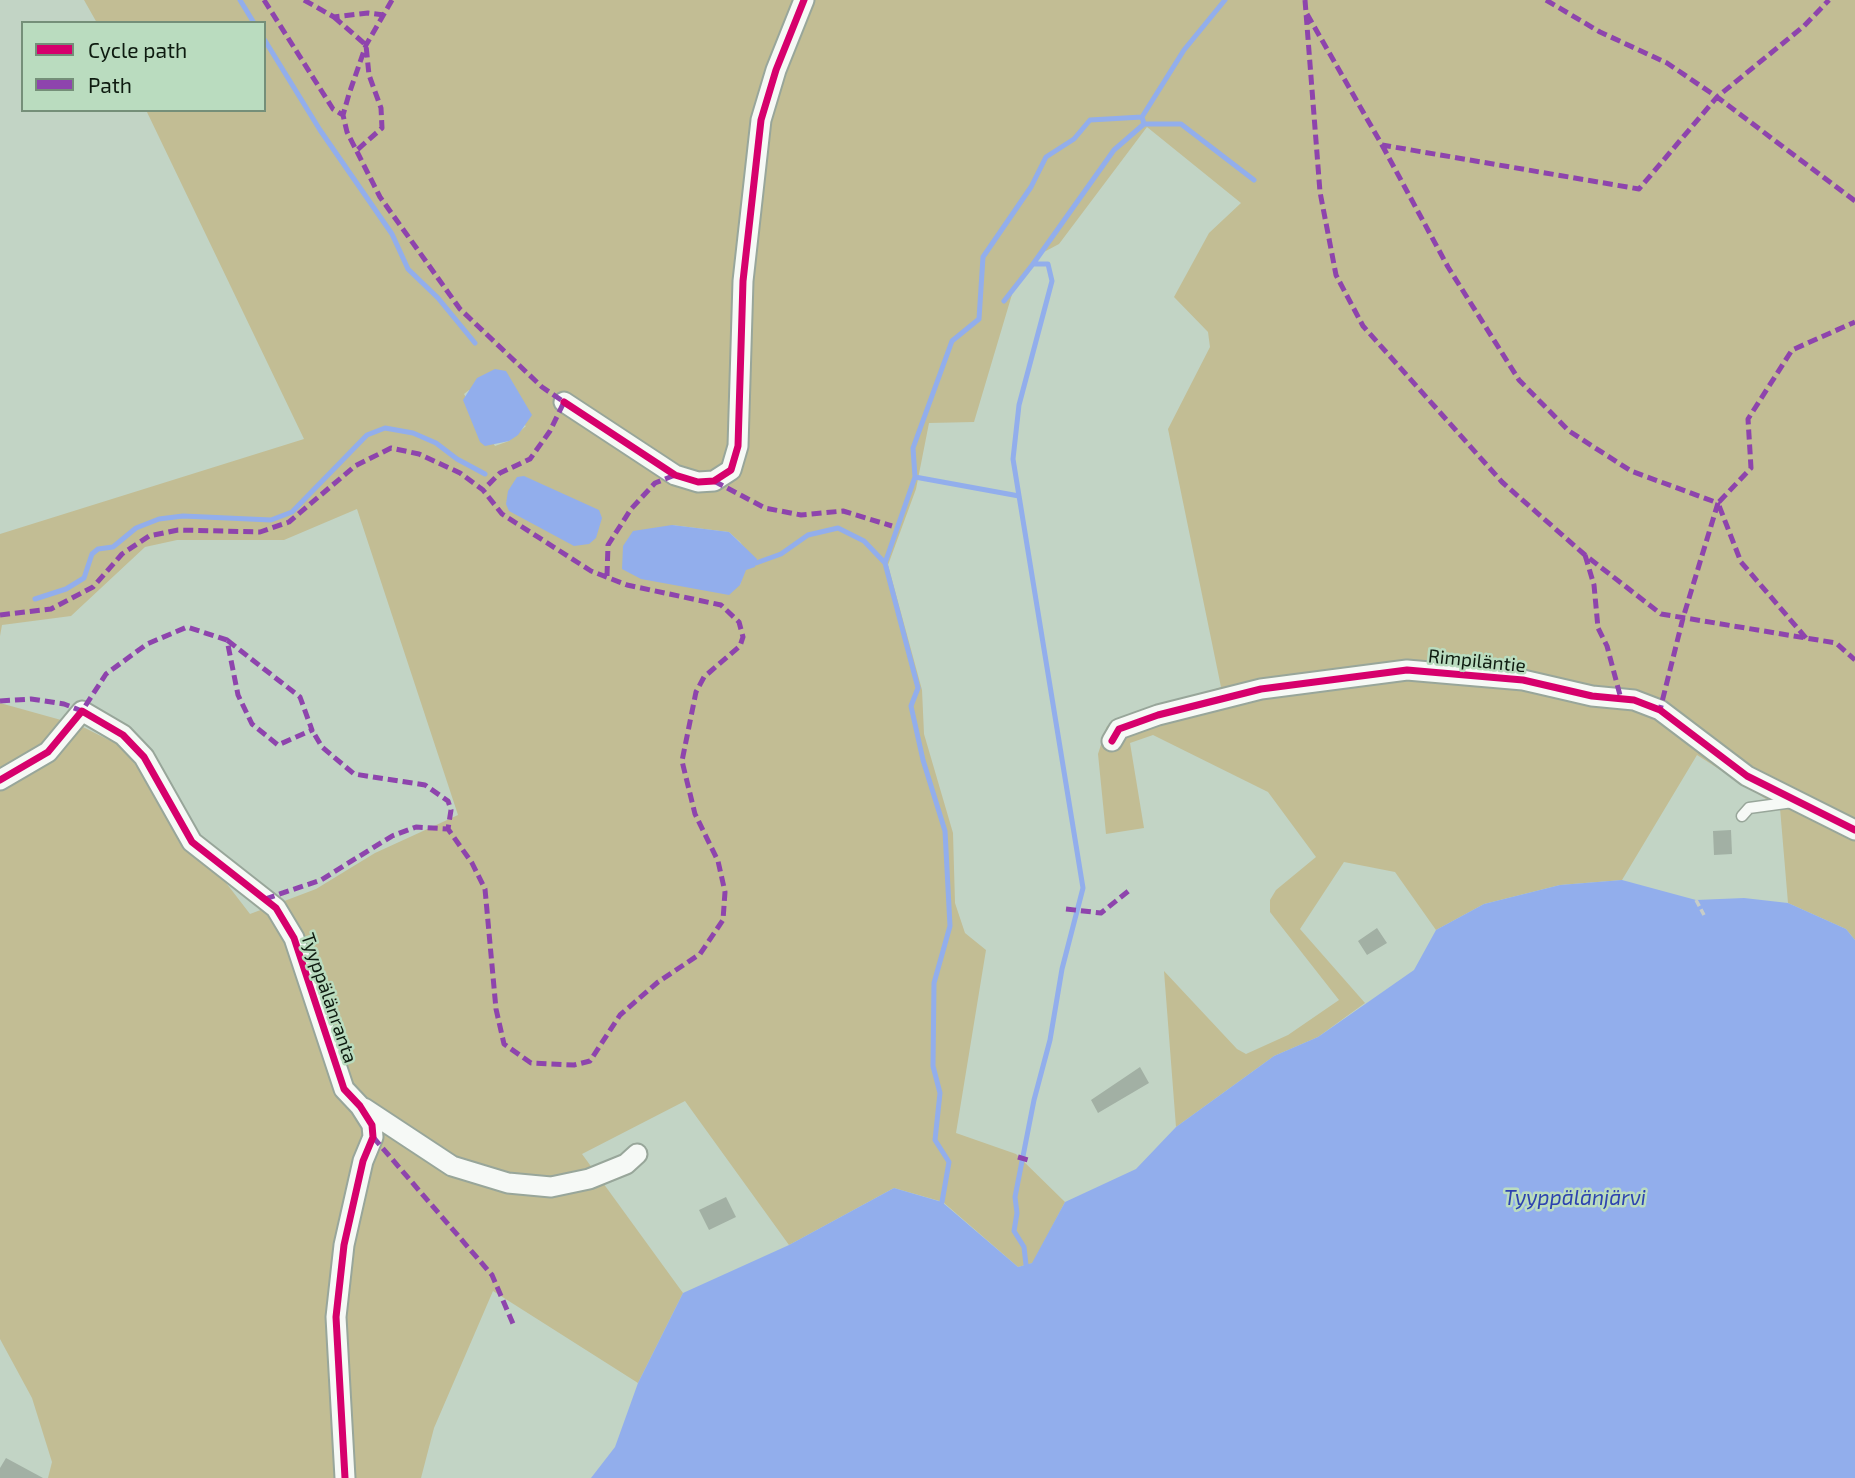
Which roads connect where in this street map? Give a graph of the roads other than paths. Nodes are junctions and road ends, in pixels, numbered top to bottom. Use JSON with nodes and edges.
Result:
{"nodes":[{"id":1,"x":804,"y":0,"type":"edge"},
{"id":2,"x":564,"y":402,"type":"dead end"},
{"id":3,"x":1112,"y":741,"type":"dead end"},
{"id":4,"x":0,"y":780,"type":"edge"},
{"id":5,"x":1794,"y":802,"type":"junction"},
{"id":6,"x":1742,"y":816,"type":"dead end"},
{"id":7,"x":1855,"y":830,"type":"edge"},
{"id":8,"x":360,"y":1106,"type":"junction"},
{"id":9,"x":637,"y":1154,"type":"dead end"},
{"id":10,"x":345,"y":1478,"type":"edge"}],
"edges":[{"from":1,"to":2,"type":"street"},
{"from":3,"to":5,"type":"street","name":"Rimpiläntie"},
{"from":4,"to":8,"type":"street","name":"Tyyppälänranta"},
{"from":5,"to":6,"type":"lane"},
{"from":5,"to":7,"type":"street","name":"Rimpiläntie"},
{"from":8,"to":9,"type":"street"},
{"from":8,"to":10,"type":"street","name":"Tyyppälänranta"}]}
